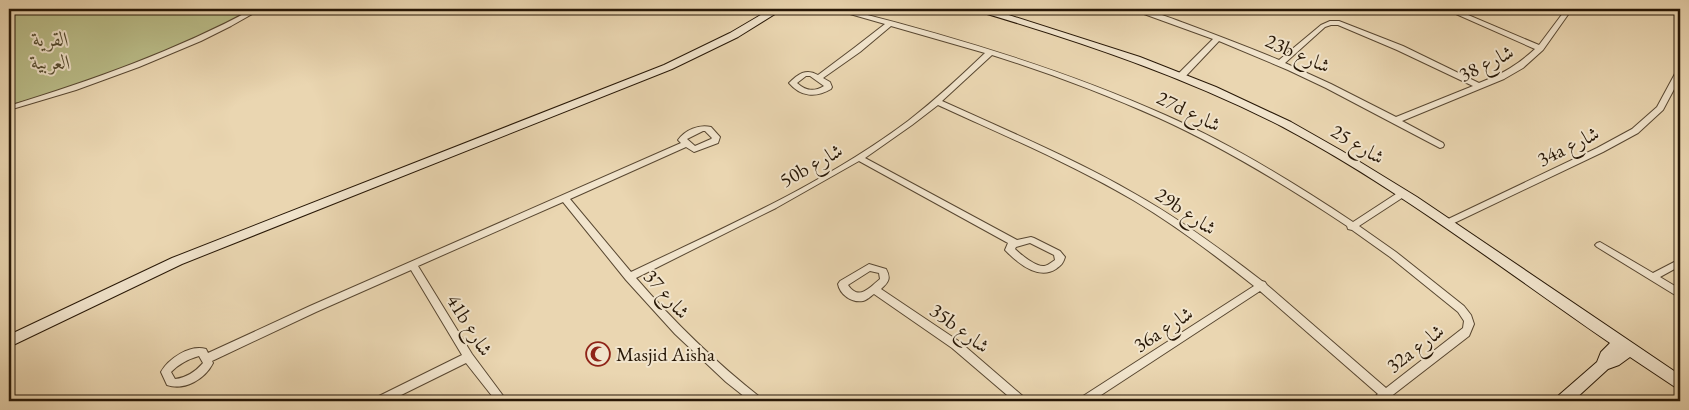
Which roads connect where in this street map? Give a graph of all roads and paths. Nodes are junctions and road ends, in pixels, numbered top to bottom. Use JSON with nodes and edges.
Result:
{"nodes":[{"id":1,"x":258,"y":9,"type":"edge"},
{"id":2,"x":778,"y":9,"type":"edge"},
{"id":3,"x":980,"y":9,"type":"edge"},
{"id":4,"x":1135,"y":9,"type":"edge"},
{"id":5,"x":1449,"y":9,"type":"edge"},
{"id":6,"x":1569,"y":9,"type":"edge"},
{"id":7,"x":852,"y":12,"type":"dead end"},
{"id":8,"x":890,"y":23,"type":"junction"},
{"id":9,"x":1218,"y":38,"type":"junction"},
{"id":10,"x":1540,"y":48,"type":"junction"},
{"id":11,"x":990,"y":53,"type":"junction"},
{"id":12,"x":1280,"y":62,"type":"junction"},
{"id":13,"x":1680,"y":72,"type":"edge"},
{"id":14,"x":1181,"y":76,"type":"junction"},
{"id":15,"x":818,"y":78,"type":"dead end"},
{"id":16,"x":1479,"y":86,"type":"junction"},
{"id":17,"x":938,"y":102,"type":"junction"},
{"id":18,"x":9,"y":108,"type":"edge"},
{"id":19,"x":1397,"y":120,"type":"junction"},
{"id":20,"x":686,"y":144,"type":"dead end"},
{"id":21,"x":1440,"y":145,"type":"dead end"},
{"id":22,"x":859,"y":158,"type":"junction"},
{"id":23,"x":1402,"y":194,"type":"junction"},
{"id":24,"x":564,"y":198,"type":"junction"},
{"id":25,"x":1447,"y":224,"type":"junction"},
{"id":26,"x":1351,"y":226,"type":"junction"},
{"id":27,"x":1014,"y":243,"type":"junction"},
{"id":28,"x":1600,"y":245,"type":"dead end"},
{"id":29,"x":1680,"y":262,"type":"edge"},
{"id":30,"x":413,"y":266,"type":"junction"},
{"id":31,"x":629,"y":277,"type":"junction"},
{"id":32,"x":1653,"y":278,"type":"junction"},
{"id":33,"x":1262,"y":285,"type":"junction"},
{"id":34,"x":874,"y":289,"type":"dead end"},
{"id":35,"x":1680,"y":294,"type":"edge"},
{"id":36,"x":1469,"y":320,"type":"joint"},
{"id":37,"x":9,"y":341,"type":"edge"},
{"id":38,"x":1625,"y":345,"type":"junction"},
{"id":39,"x":468,"y":357,"type":"junction"},
{"id":40,"x":206,"y":358,"type":"dead end"},
{"id":41,"x":1680,"y":383,"type":"edge"},
{"id":42,"x":1386,"y":394,"type":"junction"},
{"id":43,"x":379,"y":401,"type":"edge"},
{"id":44,"x":502,"y":401,"type":"edge"},
{"id":45,"x":757,"y":401,"type":"edge"},
{"id":46,"x":1021,"y":401,"type":"edge"},
{"id":47,"x":1084,"y":401,"type":"edge"},
{"id":48,"x":1377,"y":401,"type":"edge"},
{"id":49,"x":1563,"y":401,"type":"edge"}],
"edges":[{"from":1,"to":18,"type":"street"},
{"from":2,"to":37,"type":"street"},
{"from":3,"to":14,"type":"street","name":"شارع 25"},
{"from":4,"to":9,"type":"street","name":"23b شارع"},
{"from":5,"to":10,"type":"street"},
{"from":6,"to":10,"type":"street","name":"شارع 38"},
{"from":7,"to":8,"type":"street","name":"27d شارع"},
{"from":8,"to":11,"type":"street","name":"27d شارع"},
{"from":8,"to":15,"type":"street"},
{"from":9,"to":12,"type":"street","name":"23b شارع"},
{"from":9,"to":14,"type":"street"},
{"from":10,"to":16,"type":"street","name":"شارع 38"},
{"from":11,"to":17,"type":"street","name":"50b شارع"},
{"from":11,"to":26,"type":"street","name":"27d شارع"},
{"from":12,"to":16,"type":"street"},
{"from":12,"to":19,"type":"street","name":"23b شارع"},
{"from":13,"to":25,"type":"street","name":"34a شارع"},
{"from":14,"to":23,"type":"street","name":"شارع 25"},
{"from":16,"to":19,"type":"street","name":"شارع 38"},
{"from":17,"to":22,"type":"street","name":"50b شارع"},
{"from":17,"to":33,"type":"street","name":"29b شارع"},
{"from":19,"to":21,"type":"street","name":"23b شارع"},
{"from":20,"to":24,"type":"street"},
{"from":22,"to":27,"type":"street"},
{"from":22,"to":31,"type":"street","name":"50b شارع"},
{"from":23,"to":25,"type":"street","name":"شارع 25"},
{"from":23,"to":26,"type":"street"},
{"from":24,"to":30,"type":"street"},
{"from":24,"to":31,"type":"street","name":"شارع 37"},
{"from":25,"to":38,"type":"street","name":"شارع 25"},
{"from":26,"to":36,"type":"street","name":"27d شارع"},
{"from":27,"to":27,"type":"street"},
{"from":28,"to":32,"type":"street"},
{"from":29,"to":32,"type":"street"},
{"from":30,"to":39,"type":"street","name":"41b شارع"},
{"from":30,"to":40,"type":"street"},
{"from":31,"to":45,"type":"street","name":"شارع 37"},
{"from":32,"to":35,"type":"street"},
{"from":33,"to":42,"type":"street","name":"29b شارع"},
{"from":33,"to":47,"type":"street","name":"36a شارع"},
{"from":34,"to":46,"type":"street","name":"35b شارع"},
{"from":36,"to":42,"type":"street","name":"32a شارع"},
{"from":38,"to":41,"type":"street","name":"شارع 25"},
{"from":38,"to":49,"type":"street"},
{"from":39,"to":43,"type":"street"},
{"from":39,"to":44,"type":"street","name":"41b شارع"},
{"from":42,"to":48,"type":"street","name":"32a شارع"}]}
